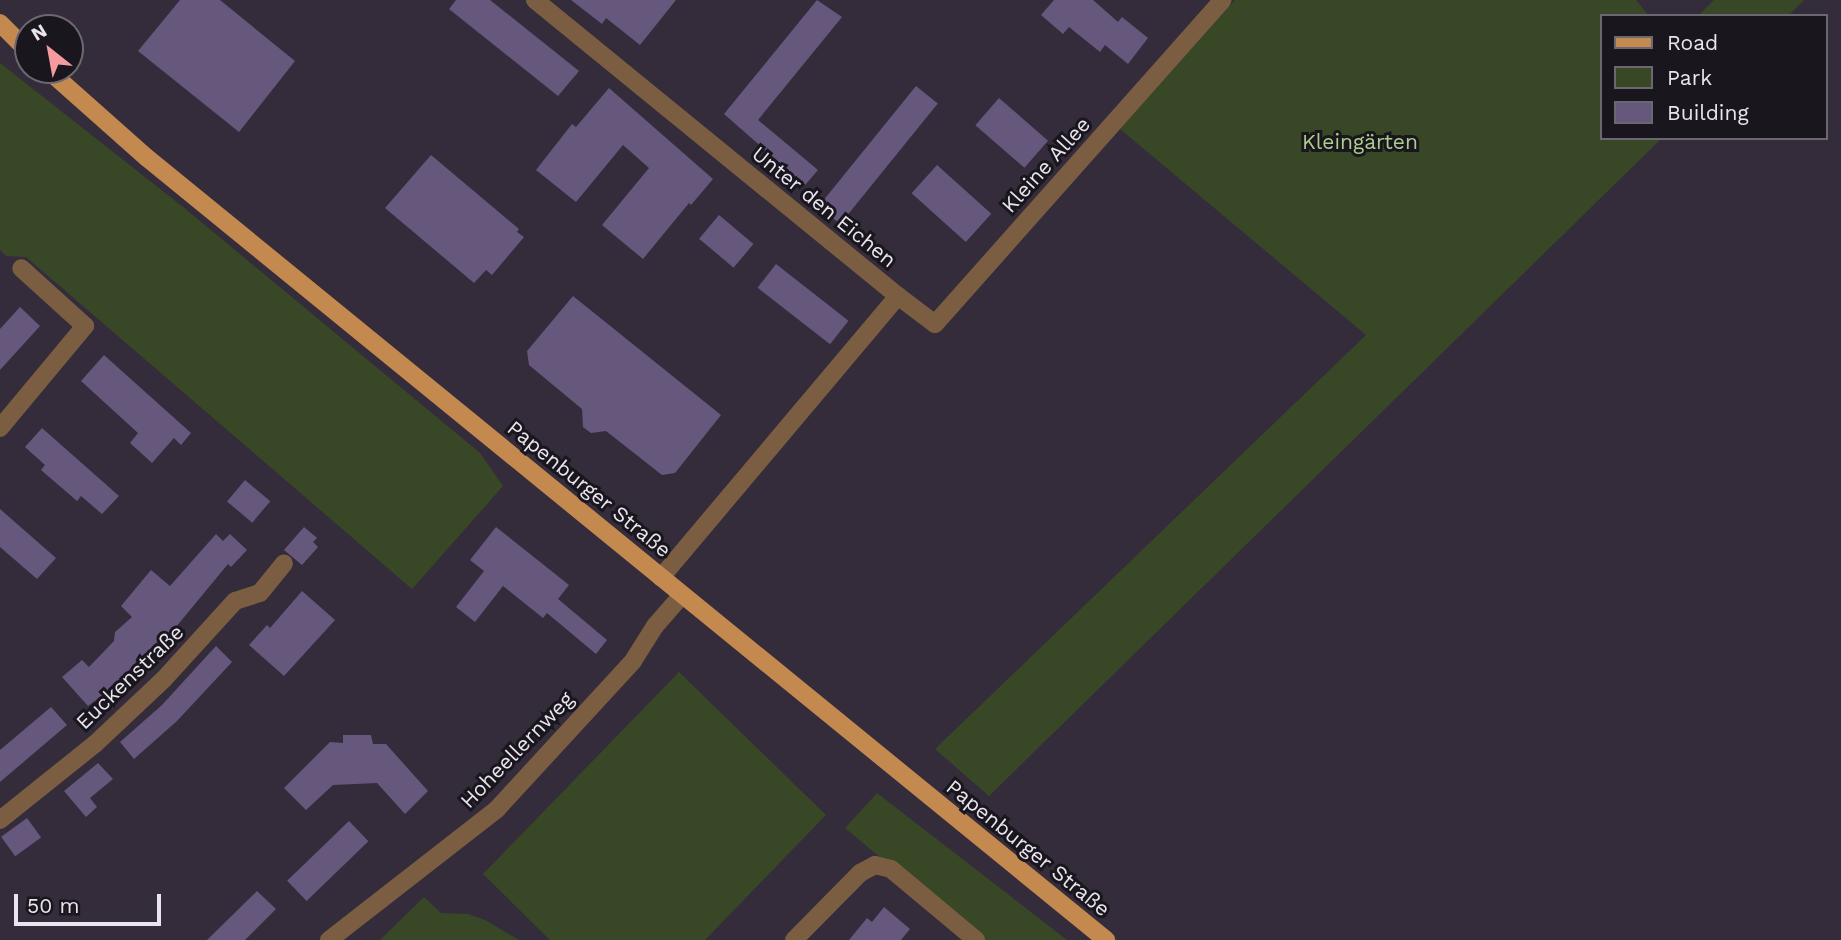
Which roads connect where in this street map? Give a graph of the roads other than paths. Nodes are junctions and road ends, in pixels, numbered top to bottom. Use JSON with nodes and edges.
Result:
{"nodes":[{"id":1,"x":536,"y":0,"type":"edge"},
{"id":2,"x":1223,"y":0,"type":"edge"},
{"id":3,"x":0,"y":23,"type":"edge"},
{"id":4,"x":14,"y":37,"type":"edge"},
{"id":5,"x":64,"y":84,"type":"edge"},
{"id":6,"x":21,"y":268,"type":"dead end"},
{"id":7,"x":898,"y":296,"type":"junction"},
{"id":8,"x":0,"y":428,"type":"edge"},
{"id":9,"x":284,"y":563,"type":"dead end"},
{"id":10,"x":661,"y":577,"type":"junction"},
{"id":11,"x":682,"y":595,"type":"junction"},
{"id":12,"x":0,"y":820,"type":"edge"},
{"id":13,"x":329,"y":940,"type":"edge"},
{"id":14,"x":794,"y":940,"type":"edge"},
{"id":15,"x":976,"y":940,"type":"edge"},
{"id":16,"x":1106,"y":940,"type":"edge"}],
"edges":[{"from":1,"to":7,"type":"street","name":"Unter den Eichen"},
{"from":2,"to":7,"type":"street","name":"Kleine Allee"},
{"from":3,"to":4,"type":"main road"},
{"from":5,"to":10,"type":"main road","name":"Papenburger Straße"},
{"from":6,"to":8,"type":"street"},
{"from":7,"to":10,"type":"street","name":"Unter den Eichen"},
{"from":9,"to":12,"type":"street","name":"Euckenstraße"},
{"from":10,"to":11,"type":"main road","name":"Papenburger Straße"},
{"from":11,"to":13,"type":"street","name":"Hoheellernweg"},
{"from":11,"to":16,"type":"main road","name":"Papenburger Straße"},
{"from":14,"to":15,"type":"street"}]}
